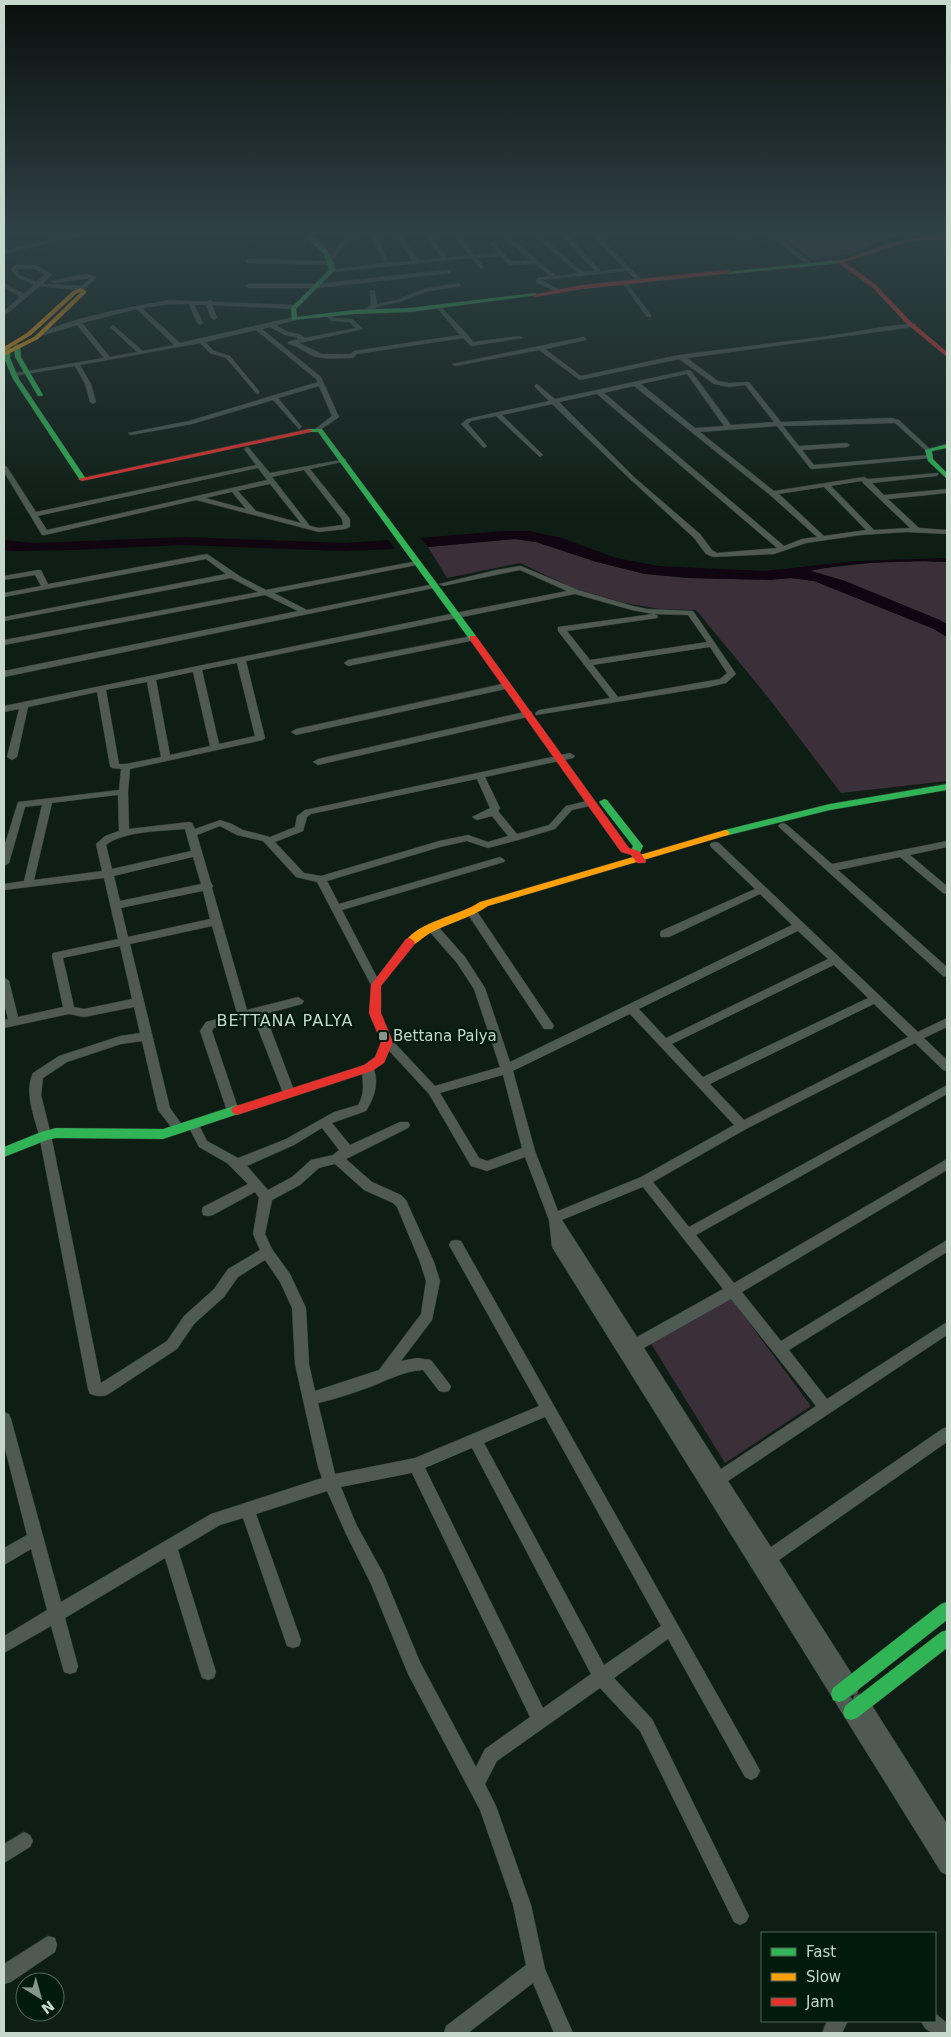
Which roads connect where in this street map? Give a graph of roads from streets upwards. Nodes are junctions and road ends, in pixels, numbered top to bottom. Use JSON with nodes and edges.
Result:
{"nodes":[{"id":1,"x":33,"y":329,"type":"edge"},
{"id":2,"x":46,"y":329,"type":"edge"},
{"id":3,"x":56,"y":329,"type":"edge"},
{"id":4,"x":84,"y":329,"type":"edge"},
{"id":5,"x":116,"y":329,"type":"edge"},
{"id":6,"x":161,"y":329,"type":"edge"},
{"id":7,"x":252,"y":329,"type":"edge"},
{"id":8,"x":258,"y":329,"type":"edge"},
{"id":9,"x":278,"y":329,"type":"edge"},
{"id":10,"x":337,"y":329,"type":"edge"},
{"id":11,"x":360,"y":329,"type":"edge"},
{"id":12,"x":460,"y":329,"type":"edge"},
{"id":13,"x":874,"y":329,"type":"edge"},
{"id":14,"x":917,"y":329,"type":"edge"},
{"id":15,"x":41,"y":334,"type":"junction"},
{"id":16,"x":340,"y":334,"type":"junction"},
{"id":17,"x":466,"y":336,"type":"junction"},
{"id":18,"x":520,"y":338,"type":"dead end"},
{"id":19,"x":584,"y":339,"type":"dead end"},
{"id":20,"x":304,"y":340,"type":"junction"},
{"id":21,"x":201,"y":341,"type":"junction"},
{"id":22,"x":294,"y":342,"type":"junction"},
{"id":23,"x":179,"y":346,"type":"junction"},
{"id":24,"x":276,"y":346,"type":"junction"},
{"id":25,"x":540,"y":348,"type":"junction"},
{"id":26,"x":10,"y":349,"type":"edge"},
{"id":27,"x":142,"y":353,"type":"junction"},
{"id":28,"x":947,"y":355,"type":"edge"},
{"id":29,"x":679,"y":357,"type":"junction"},
{"id":30,"x":109,"y":359,"type":"junction"},
{"id":31,"x":77,"y":364,"type":"junction"},
{"id":32,"x":455,"y":364,"type":"dead end"},
{"id":33,"x":27,"y":374,"type":"junction"},
{"id":34,"x":15,"y":376,"type":"junction"},
{"id":35,"x":4,"y":382,"type":"edge"},
{"id":36,"x":321,"y":383,"type":"junction"},
{"id":37,"x":636,"y":384,"type":"junction"},
{"id":38,"x":536,"y":386,"type":"dead end"},
{"id":39,"x":257,"y":392,"type":"dead end"},
{"id":40,"x":599,"y":392,"type":"junction"},
{"id":41,"x":275,"y":398,"type":"junction"},
{"id":42,"x":93,"y":402,"type":"dead end"},
{"id":43,"x":554,"y":403,"type":"junction"},
{"id":44,"x":498,"y":414,"type":"junction"},
{"id":45,"x":777,"y":424,"type":"junction"},
{"id":46,"x":299,"y":427,"type":"junction"},
{"id":47,"x":320,"y":428,"type":"junction"},
{"id":48,"x":729,"y":428,"type":"junction"},
{"id":49,"x":694,"y":430,"type":"junction"},
{"id":50,"x":131,"y":433,"type":"dead end"},
{"id":51,"x":847,"y":445,"type":"dead end"},
{"id":52,"x":484,"y":446,"type":"dead end"},
{"id":53,"x":947,"y":446,"type":"edge"},
{"id":54,"x":797,"y":448,"type":"junction"},
{"id":55,"x":247,"y":450,"type":"dead end"},
{"id":56,"x":929,"y":454,"type":"junction"},
{"id":57,"x":540,"y":455,"type":"dead end"},
{"id":58,"x":344,"y":460,"type":"junction"},
{"id":59,"x":259,"y":466,"type":"junction"},
{"id":60,"x":4,"y":467,"type":"edge"},
{"id":61,"x":306,"y":468,"type":"junction"},
{"id":62,"x":86,"y":476,"type":"junction"},
{"id":63,"x":942,"y":476,"type":"edge"},
{"id":64,"x":269,"y":479,"type":"junction"},
{"id":65,"x":866,"y":480,"type":"junction"},
{"id":66,"x":826,"y":485,"type":"junction"},
{"id":67,"x":234,"y":490,"type":"junction"},
{"id":68,"x":947,"y":491,"type":"edge"},
{"id":69,"x":773,"y":493,"type":"junction"},
{"id":70,"x":883,"y":497,"type":"junction"},
{"id":71,"x":197,"y":498,"type":"junction"},
{"id":72,"x":253,"y":513,"type":"junction"},
{"id":73,"x":34,"y":515,"type":"junction"},
{"id":74,"x":307,"y":526,"type":"junction"},
{"id":75,"x":916,"y":530,"type":"junction"},
{"id":76,"x":872,"y":532,"type":"junction"},
{"id":77,"x":947,"y":532,"type":"edge"},
{"id":78,"x":822,"y":538,"type":"junction"},
{"id":79,"x":406,"y":539,"type":"junction"},
{"id":80,"x":783,"y":549,"type":"junction"},
{"id":81,"x":417,"y":563,"type":"junction"},
{"id":82,"x":234,"y":575,"type":"junction"},
{"id":83,"x":4,"y":578,"type":"edge"},
{"id":84,"x":439,"y":585,"type":"junction"},
{"id":85,"x":46,"y":588,"type":"junction"},
{"id":86,"x":575,"y":592,"type":"junction"},
{"id":87,"x":264,"y":593,"type":"junction"},
{"id":88,"x":4,"y":595,"type":"edge"},
{"id":89,"x":306,"y":612,"type":"junction"},
{"id":90,"x":678,"y":612,"type":"junction"},
{"id":91,"x":460,"y":614,"type":"junction"},
{"id":92,"x":4,"y":619,"type":"edge"},
{"id":93,"x":472,"y":638,"type":"junction"},
{"id":94,"x":4,"y":643,"type":"edge"},
{"id":95,"x":712,"y":644,"type":"junction"},
{"id":96,"x":241,"y":660,"type":"junction"},
{"id":97,"x":348,"y":664,"type":"dead end"},
{"id":98,"x":589,"y":664,"type":"junction"},
{"id":99,"x":197,"y":670,"type":"junction"},
{"id":100,"x":4,"y":674,"type":"edge"},
{"id":101,"x":151,"y":680,"type":"junction"},
{"id":102,"x":507,"y":686,"type":"junction"},
{"id":103,"x":101,"y":689,"type":"junction"},
{"id":104,"x":616,"y":700,"type":"junction"},
{"id":105,"x":24,"y":705,"type":"junction"},
{"id":106,"x":4,"y":709,"type":"edge"},
{"id":107,"x":534,"y":714,"type":"junction"},
{"id":108,"x":296,"y":732,"type":"dead end"},
{"id":109,"x":215,"y":748,"type":"junction"},
{"id":110,"x":12,"y":757,"type":"dead end"},
{"id":111,"x":565,"y":757,"type":"junction"},
{"id":112,"x":166,"y":758,"type":"junction"},
{"id":113,"x":318,"y":762,"type":"dead end"},
{"id":114,"x":126,"y":767,"type":"junction"},
{"id":115,"x":480,"y":776,"type":"junction"},
{"id":116,"x":947,"y":787,"type":"edge"},
{"id":117,"x":123,"y":792,"type":"junction"},
{"id":118,"x":947,"y":795,"type":"edge"},
{"id":119,"x":48,"y":802,"type":"junction"},
{"id":120,"x":591,"y":802,"type":"junction"},
{"id":121,"x":492,"y":811,"type":"junction"},
{"id":122,"x":477,"y":816,"type":"dead end"},
{"id":123,"x":787,"y":825,"type":"junction"},
{"id":124,"x":123,"y":833,"type":"junction"},
{"id":125,"x":192,"y":833,"type":"junction"},
{"id":126,"x":516,"y":838,"type":"junction"},
{"id":127,"x":269,"y":840,"type":"junction"},
{"id":128,"x":947,"y":844,"type":"edge"},
{"id":129,"x":715,"y":845,"type":"junction"},
{"id":130,"x":198,"y":853,"type":"junction"},
{"id":131,"x":902,"y":853,"type":"junction"},
{"id":132,"x":639,"y":858,"type":"junction"},
{"id":133,"x":500,"y":860,"type":"dead end"},
{"id":134,"x":4,"y":863,"type":"edge"},
{"id":135,"x":834,"y":867,"type":"junction"},
{"id":136,"x":107,"y":874,"type":"junction"},
{"id":137,"x":321,"y":879,"type":"junction"},
{"id":138,"x":28,"y":884,"type":"junction"},
{"id":139,"x":208,"y":886,"type":"junction"},
{"id":140,"x":4,"y":887,"type":"edge"},
{"id":141,"x":761,"y":890,"type":"junction"},
{"id":142,"x":947,"y":891,"type":"edge"},
{"id":143,"x":115,"y":906,"type":"junction"},
{"id":144,"x":338,"y":908,"type":"junction"},
{"id":145,"x":472,"y":913,"type":"junction"},
{"id":146,"x":217,"y":921,"type":"junction"},
{"id":147,"x":799,"y":926,"type":"junction"},
{"id":148,"x":432,"y":927,"type":"junction"},
{"id":149,"x":665,"y":934,"type":"dead end"},
{"id":150,"x":123,"y":941,"type":"junction"},
{"id":151,"x":835,"y":960,"type":"junction"},
{"id":152,"x":947,"y":963,"type":"edge"},
{"id":153,"x":947,"y":973,"type":"edge"},
{"id":154,"x":4,"y":981,"type":"edge"},
{"id":155,"x":376,"y":985,"type":"junction"},
{"id":156,"x":875,"y":999,"type":"junction"},
{"id":157,"x":298,"y":1001,"type":"dead end"},
{"id":158,"x":138,"y":1002,"type":"junction"},
{"id":159,"x":632,"y":1008,"type":"junction"},
{"id":160,"x":69,"y":1010,"type":"junction"},
{"id":161,"x":256,"y":1012,"type":"junction"},
{"id":162,"x":243,"y":1015,"type":"junction"},
{"id":163,"x":947,"y":1022,"type":"edge"},
{"id":164,"x":9,"y":1023,"type":"edge"},
{"id":165,"x":548,"y":1026,"type":"dead end"},
{"id":166,"x":146,"y":1036,"type":"junction"},
{"id":167,"x":916,"y":1038,"type":"junction"},
{"id":168,"x":387,"y":1042,"type":"junction"},
{"id":169,"x":664,"y":1043,"type":"junction"},
{"id":170,"x":947,"y":1067,"type":"edge"},
{"id":171,"x":368,"y":1068,"type":"junction"},
{"id":172,"x":507,"y":1069,"type":"junction"},
{"id":173,"x":702,"y":1083,"type":"junction"},
{"id":174,"x":947,"y":1089,"type":"edge"},
{"id":175,"x":433,"y":1091,"type":"junction"},
{"id":176,"x":289,"y":1093,"type":"junction"},
{"id":177,"x":233,"y":1111,"type":"junction"},
{"id":178,"x":325,"y":1121,"type":"junction"},
{"id":179,"x":404,"y":1125,"type":"dead end"},
{"id":180,"x":742,"y":1126,"type":"junction"},
{"id":181,"x":186,"y":1127,"type":"junction"},
{"id":182,"x":45,"y":1135,"type":"junction"},
{"id":183,"x":529,"y":1151,"type":"junction"},
{"id":184,"x":4,"y":1152,"type":"edge"},
{"id":185,"x":342,"y":1155,"type":"junction"},
{"id":186,"x":238,"y":1164,"type":"junction"},
{"id":187,"x":947,"y":1164,"type":"edge"},
{"id":188,"x":644,"y":1181,"type":"junction"},
{"id":189,"x":261,"y":1191,"type":"junction"},
{"id":190,"x":208,"y":1212,"type":"dead end"},
{"id":191,"x":554,"y":1218,"type":"junction"},
{"id":192,"x":687,"y":1234,"type":"junction"},
{"id":193,"x":456,"y":1245,"type":"dead end"},
{"id":194,"x":947,"y":1245,"type":"edge"},
{"id":195,"x":267,"y":1252,"type":"junction"},
{"id":196,"x":732,"y":1291,"type":"junction"},
{"id":197,"x":947,"y":1328,"type":"edge"},
{"id":198,"x":630,"y":1349,"type":"junction"},
{"id":199,"x":779,"y":1349,"type":"junction"},
{"id":200,"x":384,"y":1374,"type":"junction"},
{"id":201,"x":444,"y":1386,"type":"dead end"},
{"id":202,"x":310,"y":1399,"type":"junction"},
{"id":203,"x":826,"y":1408,"type":"junction"},
{"id":204,"x":548,"y":1409,"type":"junction"},
{"id":205,"x":4,"y":1419,"type":"edge"},
{"id":206,"x":947,"y":1434,"type":"edge"},
{"id":207,"x":475,"y":1440,"type":"junction"},
{"id":208,"x":416,"y":1465,"type":"junction"},
{"id":209,"x":332,"y":1482,"type":"junction"},
{"id":210,"x":714,"y":1482,"type":"junction"},
{"id":211,"x":247,"y":1509,"type":"junction"},
{"id":212,"x":36,"y":1538,"type":"junction"},
{"id":213,"x":169,"y":1547,"type":"junction"},
{"id":214,"x":4,"y":1557,"type":"edge"},
{"id":215,"x":764,"y":1561,"type":"junction"},
{"id":216,"x":947,"y":1610,"type":"edge"},
{"id":217,"x":57,"y":1614,"type":"junction"},
{"id":218,"x":671,"y":1628,"type":"junction"},
{"id":219,"x":947,"y":1638,"type":"edge"},
{"id":220,"x":293,"y":1640,"type":"dead end"},
{"id":221,"x":4,"y":1645,"type":"edge"},
{"id":222,"x":70,"y":1666,"type":"dead end"},
{"id":223,"x":208,"y":1672,"type":"dead end"},
{"id":224,"x":602,"y":1678,"type":"junction"},
{"id":225,"x":844,"y":1690,"type":"junction"},
{"id":226,"x":856,"y":1708,"type":"junction"},
{"id":227,"x":541,"y":1721,"type":"junction"},
{"id":228,"x":751,"y":1771,"type":"dead end"},
{"id":229,"x":476,"y":1784,"type":"junction"},
{"id":230,"x":947,"y":1840,"type":"edge"},
{"id":231,"x":24,"y":1841,"type":"dead end"},
{"id":232,"x":4,"y":1854,"type":"edge"},
{"id":233,"x":947,"y":1866,"type":"edge"},
{"id":234,"x":740,"y":1916,"type":"dead end"},
{"id":235,"x":48,"y":1945,"type":"dead end"},
{"id":236,"x":536,"y":1969,"type":"junction"},
{"id":237,"x":4,"y":1975,"type":"edge"},
{"id":238,"x":837,"y":2022,"type":"edge"},
{"id":239,"x":931,"y":2022,"type":"edge"},
{"id":240,"x":453,"y":2033,"type":"edge"},
{"id":241,"x":563,"y":2033,"type":"edge"},
{"id":242,"x":831,"y":2033,"type":"edge"},
{"id":243,"x":945,"y":2033,"type":"edge"}],
"edges":[{"from":1,"to":26,"type":"street"},
{"from":2,"to":15,"type":"street"},
{"from":3,"to":15,"type":"street"},
{"from":4,"to":30,"type":"street"},
{"from":5,"to":27,"type":"street"},
{"from":6,"to":23,"type":"street"},
{"from":7,"to":21,"type":"street"},
{"from":8,"to":24,"type":"street"},
{"from":9,"to":20,"type":"street"},
{"from":10,"to":16,"type":"street"},
{"from":11,"to":16,"type":"street"},
{"from":12,"to":17,"type":"street"},
{"from":13,"to":29,"type":"street"},
{"from":14,"to":28,"type":"street"},
{"from":15,"to":26,"type":"street"},
{"from":16,"to":20,"type":"street"},
{"from":17,"to":18,"type":"street"},
{"from":17,"to":22,"type":"street"},
{"from":19,"to":25,"type":"street"},
{"from":20,"to":22,"type":"street"},
{"from":21,"to":23,"type":"street"},
{"from":21,"to":39,"type":"street"},
{"from":22,"to":24,"type":"street"},
{"from":23,"to":27,"type":"street"},
{"from":24,"to":36,"type":"street"},
{"from":25,"to":29,"type":"street"},
{"from":25,"to":32,"type":"street"},
{"from":26,"to":33,"type":"street"},
{"from":26,"to":34,"type":"street"},
{"from":27,"to":30,"type":"street"},
{"from":29,"to":45,"type":"street"},
{"from":30,"to":31,"type":"street"},
{"from":31,"to":33,"type":"street"},
{"from":31,"to":42,"type":"street"},
{"from":33,"to":34,"type":"street"},
{"from":33,"to":62,"type":"street"},
{"from":34,"to":35,"type":"street"},
{"from":34,"to":62,"type":"street"},
{"from":36,"to":41,"type":"street"},
{"from":36,"to":47,"type":"street"},
{"from":37,"to":40,"type":"street"},
{"from":37,"to":48,"type":"street"},
{"from":37,"to":49,"type":"street"},
{"from":38,"to":43,"type":"street"},
{"from":40,"to":43,"type":"street"},
{"from":40,"to":80,"type":"street"},
{"from":41,"to":46,"type":"street"},
{"from":41,"to":50,"type":"street"},
{"from":43,"to":44,"type":"street"},
{"from":43,"to":80,"type":"street"},
{"from":44,"to":52,"type":"street"},
{"from":44,"to":57,"type":"street"},
{"from":45,"to":48,"type":"street"},
{"from":45,"to":54,"type":"street"},
{"from":45,"to":56,"type":"street"},
{"from":46,"to":47,"type":"street"},
{"from":46,"to":62,"type":"street"},
{"from":47,"to":58,"type":"street"},
{"from":47,"to":62,"type":"street"},
{"from":47,"to":79,"type":"street"},
{"from":48,"to":49,"type":"street"},
{"from":49,"to":69,"type":"street"},
{"from":51,"to":54,"type":"street"},
{"from":53,"to":56,"type":"street"},
{"from":54,"to":56,"type":"street"},
{"from":55,"to":59,"type":"street"},
{"from":56,"to":63,"type":"street"},
{"from":58,"to":61,"type":"street"},
{"from":58,"to":79,"type":"street"},
{"from":59,"to":64,"type":"street"},
{"from":59,"to":73,"type":"street"},
{"from":60,"to":73,"type":"street"},
{"from":61,"to":64,"type":"street"},
{"from":61,"to":74,"type":"street"},
{"from":63,"to":65,"type":"street"},
{"from":64,"to":67,"type":"street"},
{"from":64,"to":74,"type":"street"},
{"from":65,"to":66,"type":"street"},
{"from":65,"to":70,"type":"street"},
{"from":66,"to":69,"type":"street"},
{"from":66,"to":76,"type":"street"},
{"from":67,"to":71,"type":"street"},
{"from":67,"to":72,"type":"street"},
{"from":68,"to":70,"type":"street"},
{"from":69,"to":78,"type":"street"},
{"from":70,"to":75,"type":"street"},
{"from":71,"to":72,"type":"street"},
{"from":71,"to":73,"type":"street"},
{"from":72,"to":74,"type":"street"},
{"from":75,"to":76,"type":"street"},
{"from":75,"to":77,"type":"street"},
{"from":76,"to":78,"type":"street"},
{"from":78,"to":80,"type":"street"},
{"from":79,"to":81,"type":"street"},
{"from":79,"to":84,"type":"street"},
{"from":81,"to":84,"type":"street"},
{"from":81,"to":87,"type":"street"},
{"from":82,"to":85,"type":"street"},
{"from":82,"to":87,"type":"street"},
{"from":82,"to":92,"type":"street"},
{"from":83,"to":85,"type":"street"},
{"from":84,"to":86,"type":"street"},
{"from":84,"to":89,"type":"street"},
{"from":84,"to":91,"type":"street"},
{"from":85,"to":88,"type":"street"},
{"from":86,"to":90,"type":"street"},
{"from":86,"to":91,"type":"street"},
{"from":87,"to":89,"type":"street"},
{"from":87,"to":94,"type":"street"},
{"from":89,"to":100,"type":"street"},
{"from":90,"to":95,"type":"street"},
{"from":90,"to":98,"type":"street"},
{"from":91,"to":93,"type":"street"},
{"from":91,"to":96,"type":"street"},
{"from":91,"to":107,"type":"street"},
{"from":93,"to":97,"type":"street"},
{"from":93,"to":102,"type":"street"},
{"from":95,"to":98,"type":"street"},
{"from":95,"to":104,"type":"street"},
{"from":96,"to":99,"type":"street"},
{"from":96,"to":109,"type":"street"},
{"from":98,"to":104,"type":"street"},
{"from":99,"to":101,"type":"street"},
{"from":99,"to":109,"type":"street"},
{"from":101,"to":103,"type":"street"},
{"from":101,"to":112,"type":"street"},
{"from":102,"to":107,"type":"street"},
{"from":102,"to":108,"type":"street"},
{"from":103,"to":105,"type":"street"},
{"from":103,"to":114,"type":"street"},
{"from":104,"to":107,"type":"street"},
{"from":105,"to":106,"type":"street"},
{"from":105,"to":110,"type":"street"},
{"from":107,"to":111,"type":"street"},
{"from":107,"to":113,"type":"street"},
{"from":109,"to":112,"type":"street"},
{"from":111,"to":115,"type":"street"},
{"from":111,"to":120,"type":"street"},
{"from":111,"to":132,"type":"street"},
{"from":112,"to":114,"type":"street"},
{"from":114,"to":117,"type":"street"},
{"from":115,"to":121,"type":"street"},
{"from":115,"to":127,"type":"street"},
{"from":116,"to":132,"type":"street"},
{"from":117,"to":119,"type":"street"},
{"from":117,"to":124,"type":"street"},
{"from":118,"to":123,"type":"street"},
{"from":119,"to":134,"type":"street"},
{"from":119,"to":138,"type":"street"},
{"from":120,"to":126,"type":"street"},
{"from":120,"to":132,"type":"street"},
{"from":121,"to":122,"type":"street"},
{"from":121,"to":126,"type":"street"},
{"from":123,"to":129,"type":"street"},
{"from":123,"to":135,"type":"street"},
{"from":124,"to":125,"type":"street"},
{"from":124,"to":136,"type":"street"},
{"from":125,"to":127,"type":"street"},
{"from":125,"to":130,"type":"street"},
{"from":126,"to":137,"type":"street"},
{"from":127,"to":137,"type":"street"},
{"from":128,"to":131,"type":"street"},
{"from":129,"to":132,"type":"street"},
{"from":129,"to":141,"type":"street"},
{"from":130,"to":136,"type":"street"},
{"from":130,"to":139,"type":"street"},
{"from":131,"to":135,"type":"street"},
{"from":131,"to":142,"type":"street"},
{"from":132,"to":145,"type":"street"},
{"from":133,"to":144,"type":"street"},
{"from":135,"to":152,"type":"street"},
{"from":135,"to":153,"type":"street"},
{"from":136,"to":138,"type":"street"},
{"from":136,"to":143,"type":"street"},
{"from":137,"to":144,"type":"street"},
{"from":138,"to":140,"type":"street"},
{"from":139,"to":143,"type":"street"},
{"from":139,"to":146,"type":"street"},
{"from":141,"to":147,"type":"street"},
{"from":141,"to":149,"type":"street"},
{"from":143,"to":150,"type":"street"},
{"from":144,"to":155,"type":"street"},
{"from":145,"to":148,"type":"street"},
{"from":145,"to":165,"type":"street"},
{"from":146,"to":150,"type":"street"},
{"from":146,"to":162,"type":"street"},
{"from":147,"to":151,"type":"street"},
{"from":147,"to":159,"type":"street"},
{"from":148,"to":155,"type":"street"},
{"from":148,"to":172,"type":"street"},
{"from":150,"to":158,"type":"street"},
{"from":150,"to":160,"type":"street"},
{"from":151,"to":156,"type":"street"},
{"from":151,"to":169,"type":"street"},
{"from":154,"to":164,"type":"street"},
{"from":155,"to":168,"type":"street"},
{"from":156,"to":167,"type":"street"},
{"from":156,"to":173,"type":"street"},
{"from":157,"to":161,"type":"street"},
{"from":158,"to":160,"type":"street"},
{"from":158,"to":166,"type":"street"},
{"from":159,"to":169,"type":"street"},
{"from":159,"to":172,"type":"street"},
{"from":160,"to":164,"type":"street"},
{"from":161,"to":162,"type":"street"},
{"from":161,"to":176,"type":"street"},
{"from":162,"to":177,"type":"street"},
{"from":163,"to":167,"type":"street"},
{"from":166,"to":181,"type":"street"},
{"from":166,"to":182,"type":"street"},
{"from":167,"to":170,"type":"street"},
{"from":167,"to":180,"type":"street"},
{"from":168,"to":171,"type":"street"},
{"from":168,"to":175,"type":"street"},
{"from":169,"to":173,"type":"street"},
{"from":171,"to":176,"type":"street"},
{"from":171,"to":178,"type":"street"},
{"from":172,"to":175,"type":"street"},
{"from":172,"to":183,"type":"street"},
{"from":173,"to":180,"type":"street"},
{"from":174,"to":192,"type":"street"},
{"from":175,"to":183,"type":"street"},
{"from":176,"to":177,"type":"street"},
{"from":177,"to":181,"type":"street"},
{"from":178,"to":185,"type":"street"},
{"from":178,"to":186,"type":"street"},
{"from":179,"to":185,"type":"street"},
{"from":180,"to":188,"type":"street"},
{"from":181,"to":182,"type":"street"},
{"from":181,"to":186,"type":"street"},
{"from":182,"to":184,"type":"street"},
{"from":182,"to":195,"type":"street"},
{"from":183,"to":191,"type":"street"},
{"from":185,"to":189,"type":"street"},
{"from":185,"to":200,"type":"street"},
{"from":186,"to":189,"type":"street"},
{"from":187,"to":196,"type":"street"},
{"from":188,"to":191,"type":"street"},
{"from":188,"to":192,"type":"street"},
{"from":189,"to":190,"type":"street"},
{"from":189,"to":195,"type":"street"},
{"from":191,"to":198,"type":"street"},
{"from":191,"to":198,"type":"street"},
{"from":192,"to":196,"type":"street"},
{"from":193,"to":204,"type":"street"},
{"from":194,"to":199,"type":"street"},
{"from":195,"to":202,"type":"street"},
{"from":196,"to":198,"type":"street"},
{"from":196,"to":199,"type":"street"},
{"from":197,"to":203,"type":"street"},
{"from":198,"to":210,"type":"street"},
{"from":199,"to":203,"type":"street"},
{"from":200,"to":201,"type":"street"},
{"from":200,"to":202,"type":"street"},
{"from":202,"to":209,"type":"street"},
{"from":203,"to":210,"type":"street"},
{"from":204,"to":207,"type":"street"},
{"from":204,"to":218,"type":"street"},
{"from":205,"to":212,"type":"street"},
{"from":206,"to":215,"type":"street"},
{"from":207,"to":208,"type":"street"},
{"from":207,"to":224,"type":"street"},
{"from":208,"to":209,"type":"street"},
{"from":208,"to":227,"type":"street"},
{"from":209,"to":211,"type":"street"},
{"from":209,"to":229,"type":"street"},
{"from":210,"to":215,"type":"street"},
{"from":211,"to":213,"type":"street"},
{"from":211,"to":220,"type":"street"},
{"from":212,"to":214,"type":"street"},
{"from":212,"to":217,"type":"street"},
{"from":213,"to":217,"type":"street"},
{"from":213,"to":223,"type":"street"},
{"from":215,"to":225,"type":"street"},
{"from":216,"to":225,"type":"street"},
{"from":217,"to":221,"type":"street"},
{"from":217,"to":222,"type":"street"},
{"from":218,"to":224,"type":"street"},
{"from":218,"to":228,"type":"street"},
{"from":219,"to":226,"type":"street"},
{"from":224,"to":227,"type":"street"},
{"from":224,"to":234,"type":"street"},
{"from":225,"to":226,"type":"street"},
{"from":226,"to":230,"type":"street"},
{"from":226,"to":233,"type":"street"},
{"from":227,"to":229,"type":"street"},
{"from":229,"to":236,"type":"street"},
{"from":231,"to":232,"type":"street"},
{"from":235,"to":237,"type":"street"},
{"from":236,"to":240,"type":"street"},
{"from":236,"to":241,"type":"street"},
{"from":238,"to":242,"type":"street"},
{"from":239,"to":243,"type":"street"}]}
